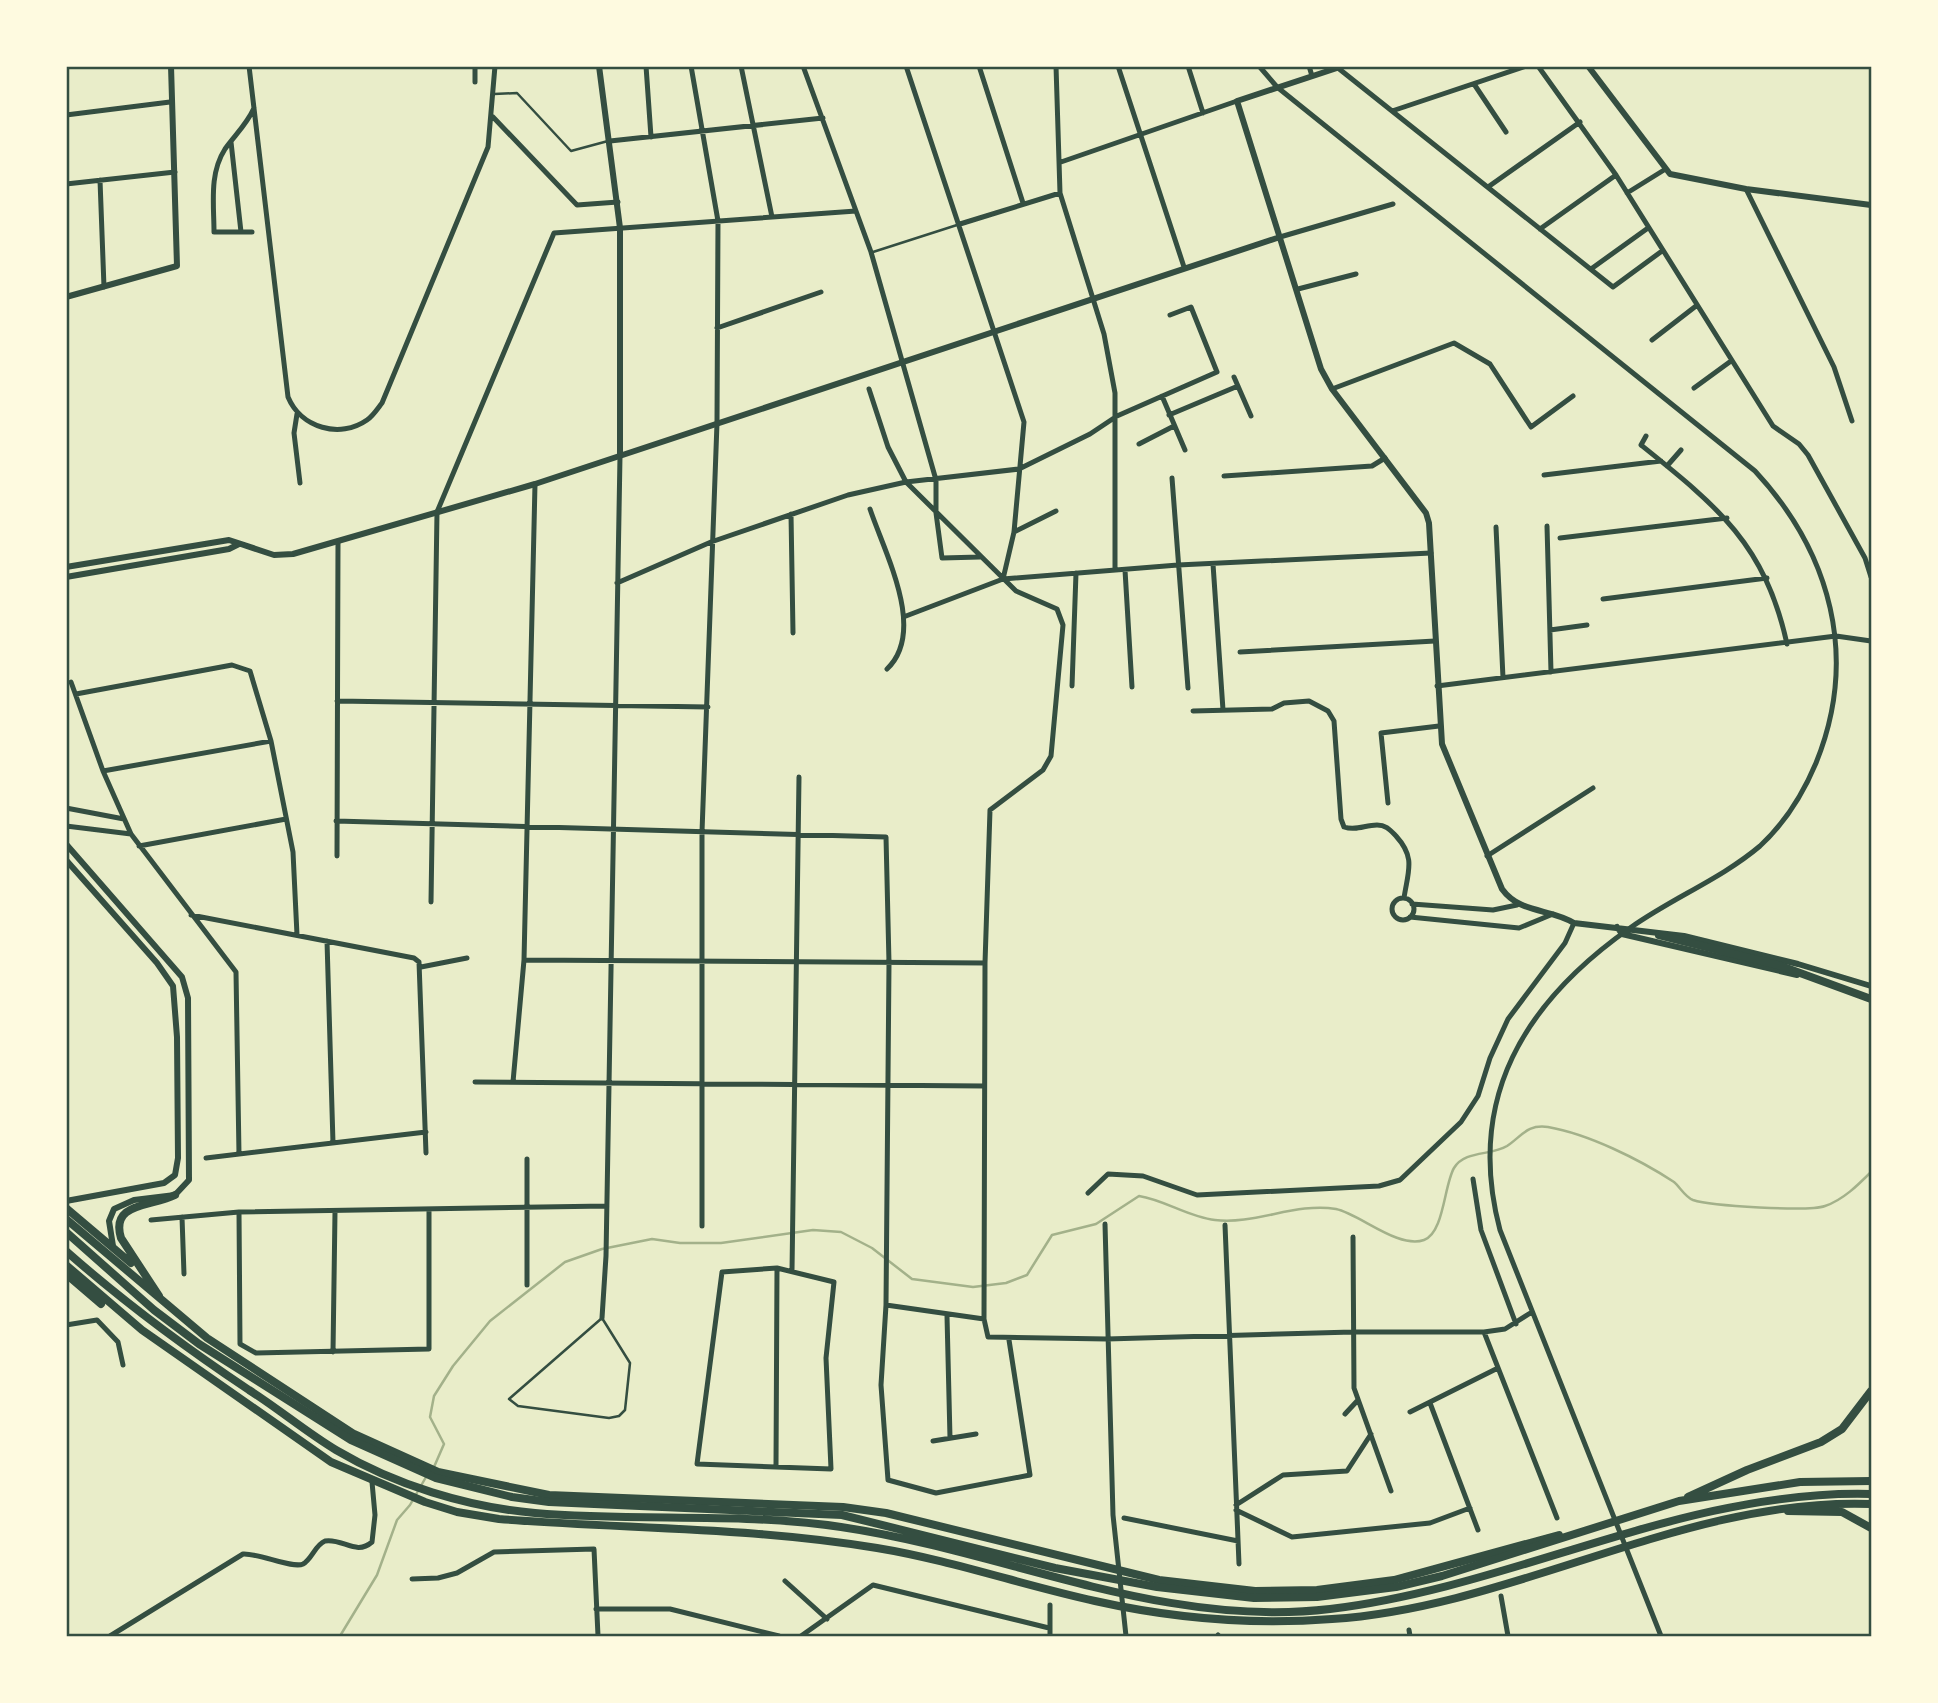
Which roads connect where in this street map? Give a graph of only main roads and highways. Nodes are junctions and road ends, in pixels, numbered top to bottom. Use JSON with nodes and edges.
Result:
{"nodes":[{"id":1,"x":1659,"y":935,"type":"road end"},
{"id":2,"x":1871,"y":1000,"type":"edge"},
{"id":3,"x":175,"y":1195,"type":"road end"},
{"id":4,"x":66,"y":1208,"type":"edge"},
{"id":5,"x":66,"y":1219,"type":"edge"},
{"id":6,"x":66,"y":1232,"type":"edge"},
{"id":7,"x":66,"y":1251,"type":"edge"},
{"id":8,"x":131,"y":1263,"type":"dead end"},
{"id":9,"x":66,"y":1265,"type":"edge"},
{"id":10,"x":66,"y":1274,"type":"edge"},
{"id":11,"x":162,"y":1302,"type":"junction"},
{"id":12,"x":101,"y":1304,"type":"dead end"},
{"id":13,"x":1871,"y":1391,"type":"edge"},
{"id":14,"x":419,"y":1469,"type":"junction"},
{"id":15,"x":437,"y":1475,"type":"junction"},
{"id":16,"x":1871,"y":1480,"type":"edge"},
{"id":17,"x":1871,"y":1494,"type":"edge"},
{"id":18,"x":1679,"y":1501,"type":"junction"},
{"id":19,"x":1871,"y":1504,"type":"edge"},
{"id":20,"x":1760,"y":1512,"type":"junction"},
{"id":21,"x":1871,"y":1528,"type":"edge"},
{"id":22,"x":1108,"y":1572,"type":"junction"}],
"edges":[{"from":1,"to":2,"type":"main road"},
{"from":3,"to":11,"type":"main road"},
{"from":4,"to":8,"type":"main road"},
{"from":5,"to":11,"type":"main road"},
{"from":6,"to":14,"type":"main road"},
{"from":7,"to":17,"type":"main road"},
{"from":9,"to":20,"type":"main road"},
{"from":10,"to":12,"type":"main road"},
{"from":11,"to":14,"type":"main road"},
{"from":13,"to":18,"type":"main road"},
{"from":14,"to":15,"type":"main road"},
{"from":15,"to":22,"type":"main road"},
{"from":15,"to":22,"type":"main road"},
{"from":16,"to":18,"type":"main road"},
{"from":18,"to":22,"type":"main road"},
{"from":19,"to":20,"type":"main road"},
{"from":20,"to":21,"type":"main road"}]}
